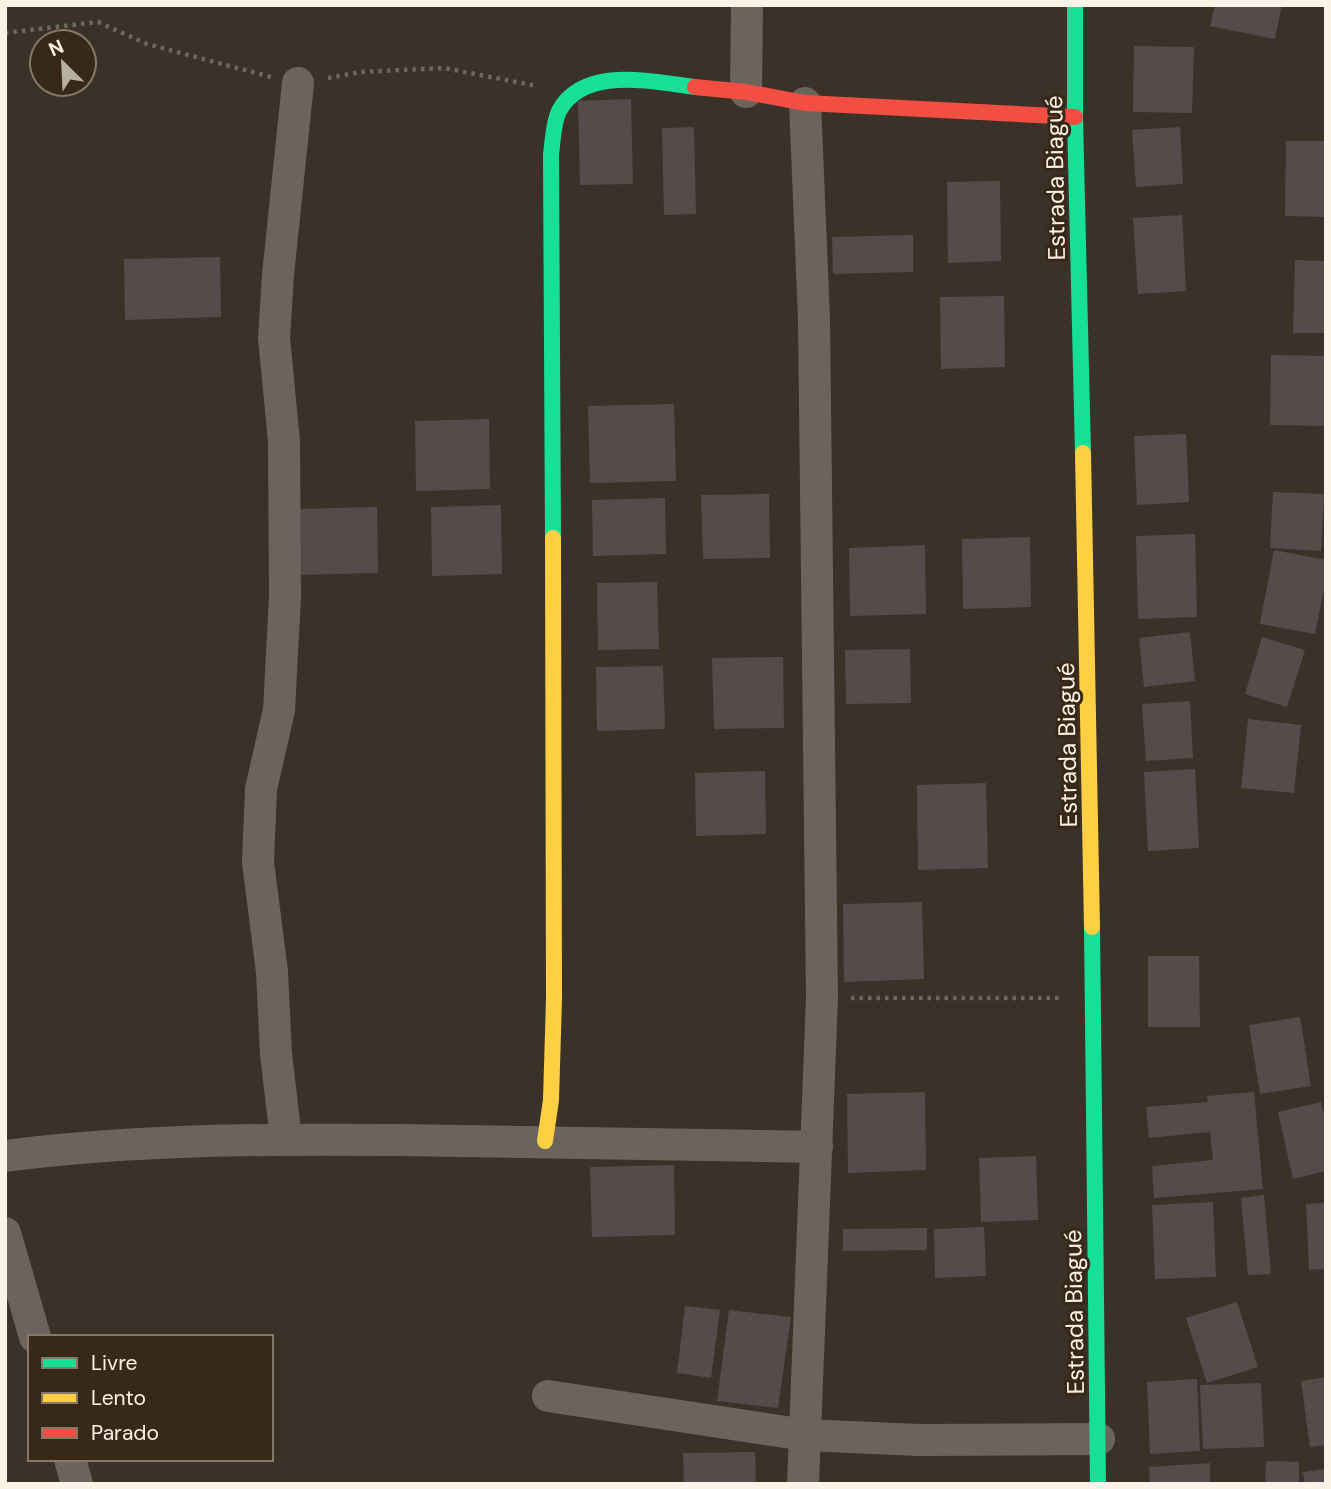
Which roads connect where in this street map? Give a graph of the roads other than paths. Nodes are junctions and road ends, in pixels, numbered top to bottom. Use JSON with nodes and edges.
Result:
{"nodes":[{"id":1,"x":747,"y":5,"type":"edge"},
{"id":2,"x":1075,"y":5,"type":"edge"},
{"id":3,"x":298,"y":83,"type":"dead end"},
{"id":4,"x":746,"y":92,"type":"junction"},
{"id":5,"x":805,"y":103,"type":"junction"},
{"id":6,"x":1076,"y":117,"type":"junction"},
{"id":7,"x":286,"y":1139,"type":"junction"},
{"id":8,"x":545,"y":1141,"type":"junction"},
{"id":9,"x":817,"y":1147,"type":"junction"},
{"id":10,"x":5,"y":1156,"type":"edge"},
{"id":11,"x":5,"y":1233,"type":"edge"},
{"id":12,"x":34,"y":1335,"type":"edge"},
{"id":13,"x":548,"y":1396,"type":"dead end"},
{"id":14,"x":805,"y":1435,"type":"junction"},
{"id":15,"x":1099,"y":1439,"type":"junction"},
{"id":16,"x":71,"y":1461,"type":"edge"},
{"id":17,"x":77,"y":1484,"type":"edge"},
{"id":18,"x":803,"y":1484,"type":"edge"},
{"id":19,"x":1098,"y":1484,"type":"edge"}],
"edges":[{"from":1,"to":4,"type":"street"},
{"from":2,"to":6,"type":"street","name":"Estrada Biagué"},
{"from":3,"to":7,"type":"street"},
{"from":4,"to":5,"type":"street"},
{"from":4,"to":8,"type":"street"},
{"from":5,"to":6,"type":"street"},
{"from":5,"to":9,"type":"street"},
{"from":6,"to":15,"type":"street","name":"Estrada Biagué"},
{"from":7,"to":8,"type":"street"},
{"from":7,"to":10,"type":"street"},
{"from":8,"to":9,"type":"street"},
{"from":9,"to":14,"type":"street"},
{"from":11,"to":12,"type":"street"},
{"from":13,"to":14,"type":"street"},
{"from":14,"to":15,"type":"street"},
{"from":14,"to":18,"type":"street"},
{"from":15,"to":19,"type":"street","name":"Estrada Biagué"},
{"from":16,"to":17,"type":"street"}]}
